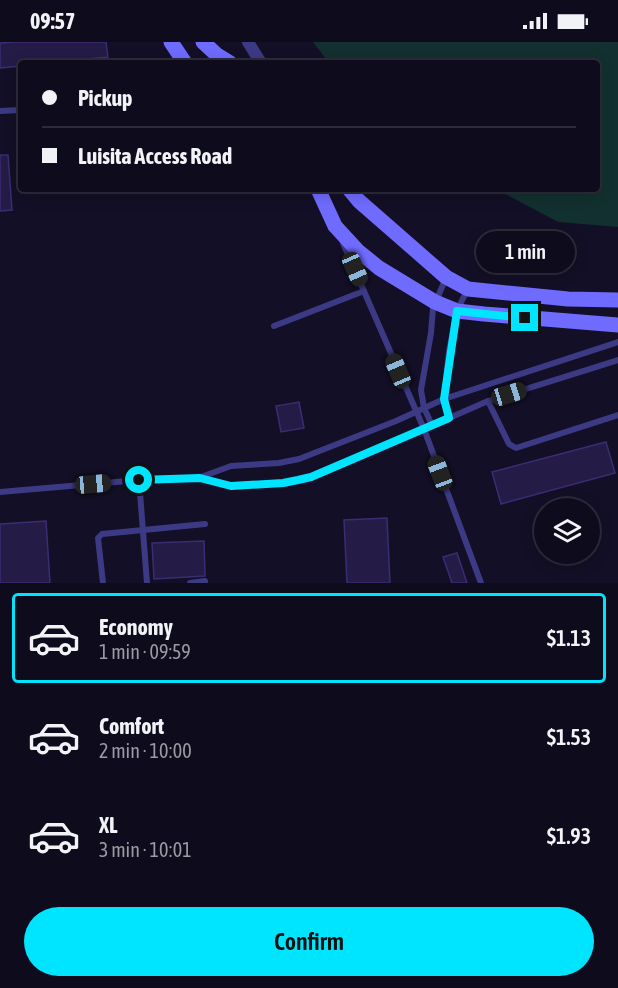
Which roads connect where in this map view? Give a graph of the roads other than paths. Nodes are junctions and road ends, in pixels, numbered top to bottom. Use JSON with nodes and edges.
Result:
{"nodes":[{"id":1,"x":171,"y":42,"type":"edge"},
{"id":2,"x":203,"y":42,"type":"edge"},
{"id":3,"x":248,"y":42,"type":"edge"},
{"id":4,"x":183,"y":60,"type":"edge"},
{"id":5,"x":225,"y":60,"type":"edge"},
{"id":6,"x":259,"y":60,"type":"edge"},
{"id":7,"x":18,"y":110,"type":"edge"},
{"id":8,"x":0,"y":111,"type":"edge"},
{"id":9,"x":319,"y":192,"type":"edge"},
{"id":10,"x":352,"y":192,"type":"edge"},
{"id":11,"x":335,"y":226,"type":"junction"},
{"id":12,"x":446,"y":278,"type":"junction"},
{"id":13,"x":468,"y":289,"type":"junction"},
{"id":14,"x":364,"y":291,"type":"junction"},
{"id":15,"x":618,"y":300,"type":"edge"},
{"id":16,"x":435,"y":302,"type":"junction"},
{"id":17,"x":457,"y":311,"type":"junction"},
{"id":18,"x":618,"y":325,"type":"edge"},
{"id":19,"x":274,"y":326,"type":"dead end"},
{"id":20,"x":618,"y":342,"type":"edge"},
{"id":21,"x":618,"y":360,"type":"edge"},
{"id":22,"x":444,"y":399,"type":"junction"},
{"id":23,"x":488,"y":400,"type":"junction"},
{"id":24,"x":424,"y":408,"type":"junction"},
{"id":25,"x":415,"y":412,"type":"junction"},
{"id":26,"x":618,"y":415,"type":"edge"},
{"id":27,"x":449,"y":418,"type":"junction"},
{"id":28,"x":432,"y":426,"type":"junction"},
{"id":29,"x":424,"y":429,"type":"junction"},
{"id":30,"x":200,"y":478,"type":"junction"},
{"id":31,"x":139,"y":480,"type":"junction"},
{"id":32,"x":0,"y":492,"type":"edge"},
{"id":33,"x":206,"y":524,"type":"dead end"},
{"id":34,"x":144,"y":530,"type":"junction"},
{"id":35,"x":205,"y":581,"type":"dead end"},
{"id":36,"x":103,"y":583,"type":"edge"},
{"id":37,"x":147,"y":583,"type":"edge"},
{"id":38,"x":190,"y":583,"type":"edge"},
{"id":39,"x":481,"y":583,"type":"edge"}],
"edges":[{"from":1,"to":4,"type":"main road"},
{"from":2,"to":5,"type":"main road"},
{"from":3,"to":6,"type":"street"},
{"from":7,"to":8,"type":"lane"},
{"from":9,"to":11,"type":"main road"},
{"from":10,"to":12,"type":"main road"},
{"from":11,"to":14,"type":"lane"},
{"from":11,"to":16,"type":"main road"},
{"from":12,"to":13,"type":"main road"},
{"from":12,"to":16,"type":"lane"},
{"from":13,"to":15,"type":"main road"},
{"from":13,"to":17,"type":"lane"},
{"from":14,"to":19,"type":"lane"},
{"from":14,"to":25,"type":"lane"},
{"from":16,"to":17,"type":"main road"},
{"from":16,"to":24,"type":"lane"},
{"from":17,"to":18,"type":"main road"},
{"from":17,"to":22,"type":"lane"},
{"from":20,"to":22,"type":"lane"},
{"from":21,"to":23,"type":"lane"},
{"from":22,"to":24,"type":"lane"},
{"from":22,"to":27,"type":"lane"},
{"from":23,"to":26,"type":"lane"},
{"from":23,"to":27,"type":"lane"},
{"from":24,"to":25,"type":"lane"},
{"from":24,"to":28,"type":"lane"},
{"from":25,"to":29,"type":"lane"},
{"from":25,"to":30,"type":"lane"},
{"from":27,"to":28,"type":"lane"},
{"from":28,"to":29,"type":"lane"},
{"from":29,"to":30,"type":"lane"},
{"from":29,"to":39,"type":"lane"},
{"from":30,"to":31,"type":"lane"},
{"from":31,"to":32,"type":"lane"},
{"from":31,"to":34,"type":"lane"},
{"from":33,"to":34,"type":"lane"},
{"from":34,"to":36,"type":"lane"},
{"from":34,"to":37,"type":"lane"},
{"from":35,"to":38,"type":"lane"}]}
